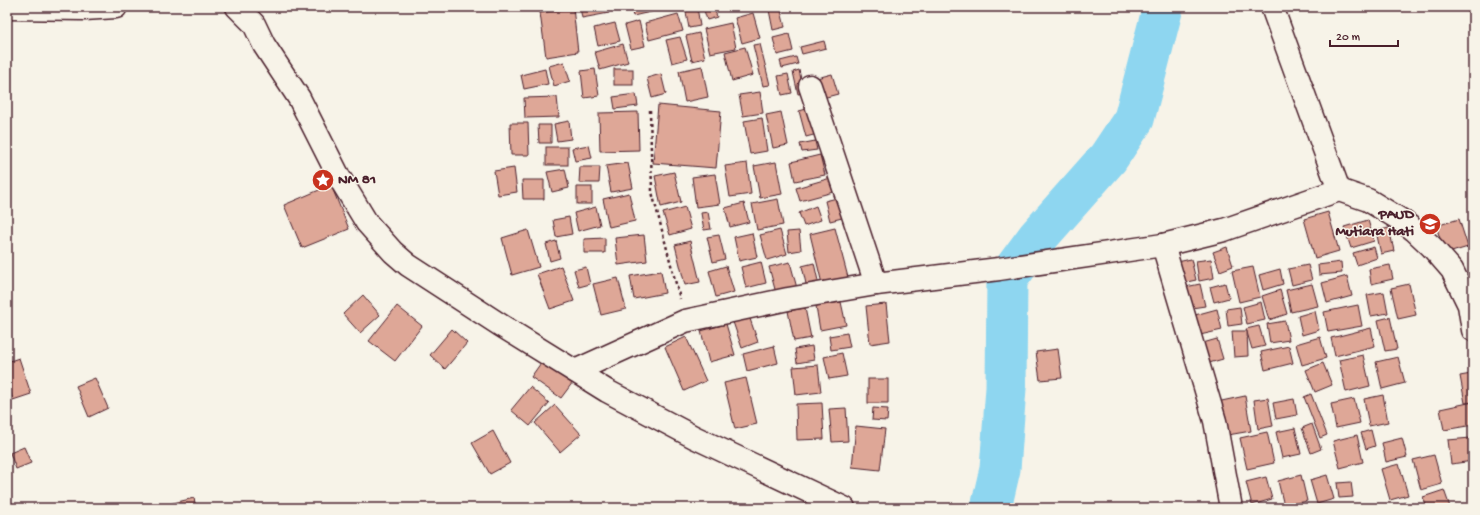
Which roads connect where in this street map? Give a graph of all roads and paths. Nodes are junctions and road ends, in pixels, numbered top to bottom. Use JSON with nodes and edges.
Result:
{"nodes":[{"id":1,"x":116,"y":7,"type":"edge"},
{"id":2,"x":237,"y":7,"type":"edge"},
{"id":3,"x":1272,"y":7,"type":"edge"},
{"id":4,"x":7,"y":8,"type":"edge"},
{"id":5,"x":810,"y":86,"type":"dead end"},
{"id":6,"x":650,"y":110,"type":"dead end"},
{"id":7,"x":1339,"y":190,"type":"junction"},
{"id":8,"x":1163,"y":245,"type":"junction"},
{"id":9,"x":876,"y":284,"type":"junction"},
{"id":10,"x":1471,"y":304,"type":"edge"},
{"id":11,"x":685,"y":321,"type":"junction"},
{"id":12,"x":1473,"y":330,"type":"edge"},
{"id":13,"x":575,"y":371,"type":"junction"},
{"id":14,"x":844,"y":508,"type":"edge"},
{"id":15,"x":1231,"y":508,"type":"edge"}],
"edges":[{"from":1,"to":4,"type":"street"},
{"from":2,"to":13,"type":"street"},
{"from":3,"to":7,"type":"street"},
{"from":5,"to":9,"type":"street"},
{"from":6,"to":11,"type":"path"},
{"from":7,"to":8,"type":"street"},
{"from":7,"to":10,"type":"street"},
{"from":8,"to":9,"type":"street"},
{"from":8,"to":15,"type":"street"},
{"from":9,"to":11,"type":"street"},
{"from":10,"to":12,"type":"street"},
{"from":11,"to":13,"type":"street"},
{"from":13,"to":14,"type":"street"}]}
